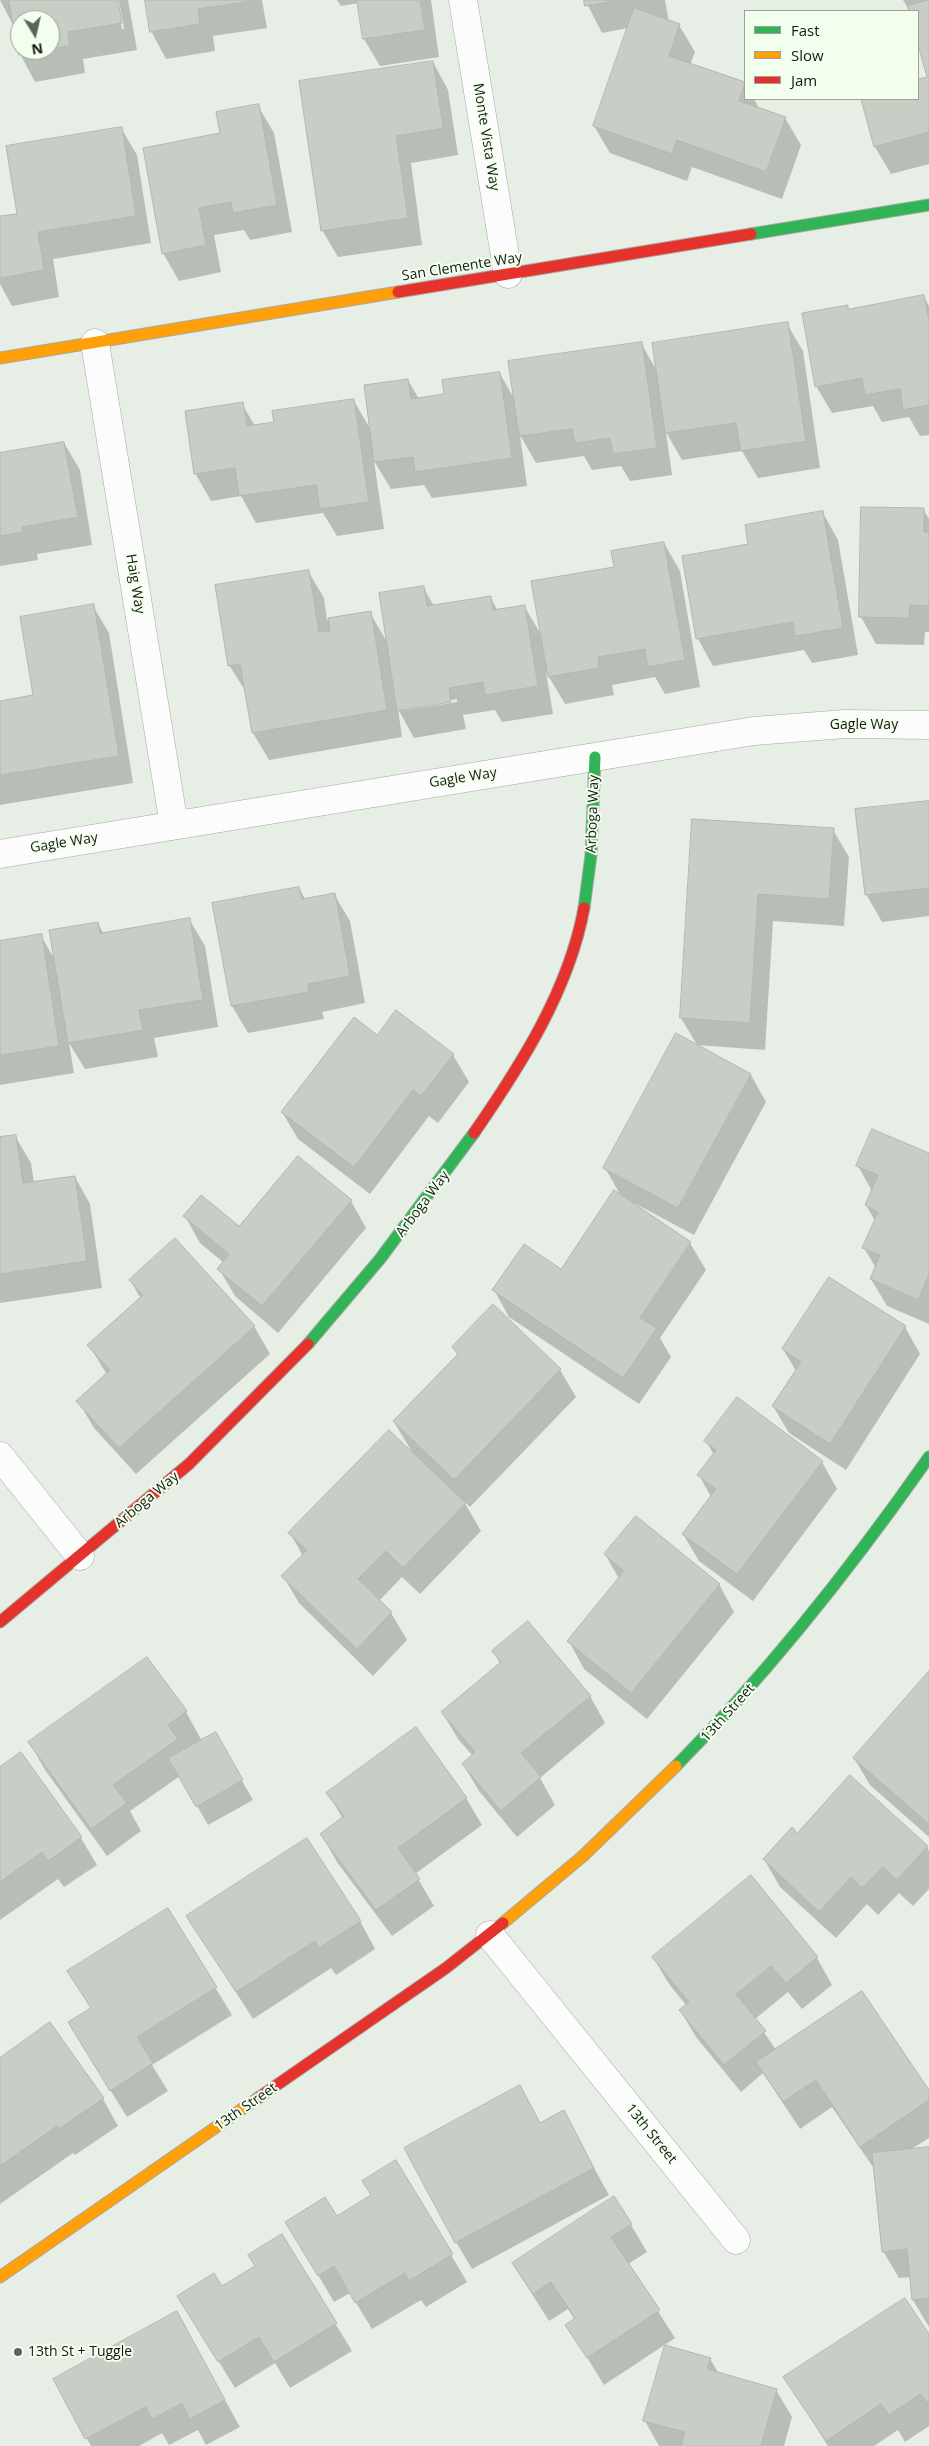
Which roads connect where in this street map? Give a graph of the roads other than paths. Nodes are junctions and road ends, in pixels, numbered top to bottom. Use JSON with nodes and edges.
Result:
{"nodes":[{"id":1,"x":463,"y":0,"type":"edge"},
{"id":2,"x":929,"y":205,"type":"edge"},
{"id":3,"x":508,"y":274,"type":"junction"},
{"id":4,"x":96,"y":342,"type":"junction"},
{"id":5,"x":0,"y":358,"type":"edge"},
{"id":6,"x":929,"y":725,"type":"edge"},
{"id":7,"x":595,"y":756,"type":"junction"},
{"id":8,"x":174,"y":825,"type":"junction"},
{"id":9,"x":0,"y":854,"type":"edge"},
{"id":10,"x":0,"y":1456,"type":"edge"},
{"id":11,"x":929,"y":1457,"type":"edge"},
{"id":12,"x":80,"y":1556,"type":"junction"},
{"id":13,"x":0,"y":1622,"type":"edge"},
{"id":14,"x":490,"y":1934,"type":"junction"},
{"id":15,"x":736,"y":2240,"type":"dead end"},
{"id":16,"x":0,"y":2277,"type":"edge"}],
"edges":[{"from":1,"to":3,"type":"street","name":"Monte Vista Way"},
{"from":2,"to":3,"type":"street","name":"San Clemente Way"},
{"from":3,"to":4,"type":"street","name":"San Clemente Way"},
{"from":4,"to":5,"type":"street","name":"San Clemente Way"},
{"from":4,"to":8,"type":"street","name":"Haig Way"},
{"from":6,"to":7,"type":"street","name":"Gagle Way"},
{"from":7,"to":8,"type":"street","name":"Gagle Way"},
{"from":7,"to":12,"type":"street","name":"Arboga Way"},
{"from":8,"to":9,"type":"street","name":"Gagle Way"},
{"from":10,"to":12,"type":"street"},
{"from":11,"to":14,"type":"street","name":"13th Street"},
{"from":12,"to":13,"type":"street","name":"Arboga Way"},
{"from":14,"to":15,"type":"street","name":"13th Street"},
{"from":14,"to":16,"type":"street","name":"13th Street"}]}
